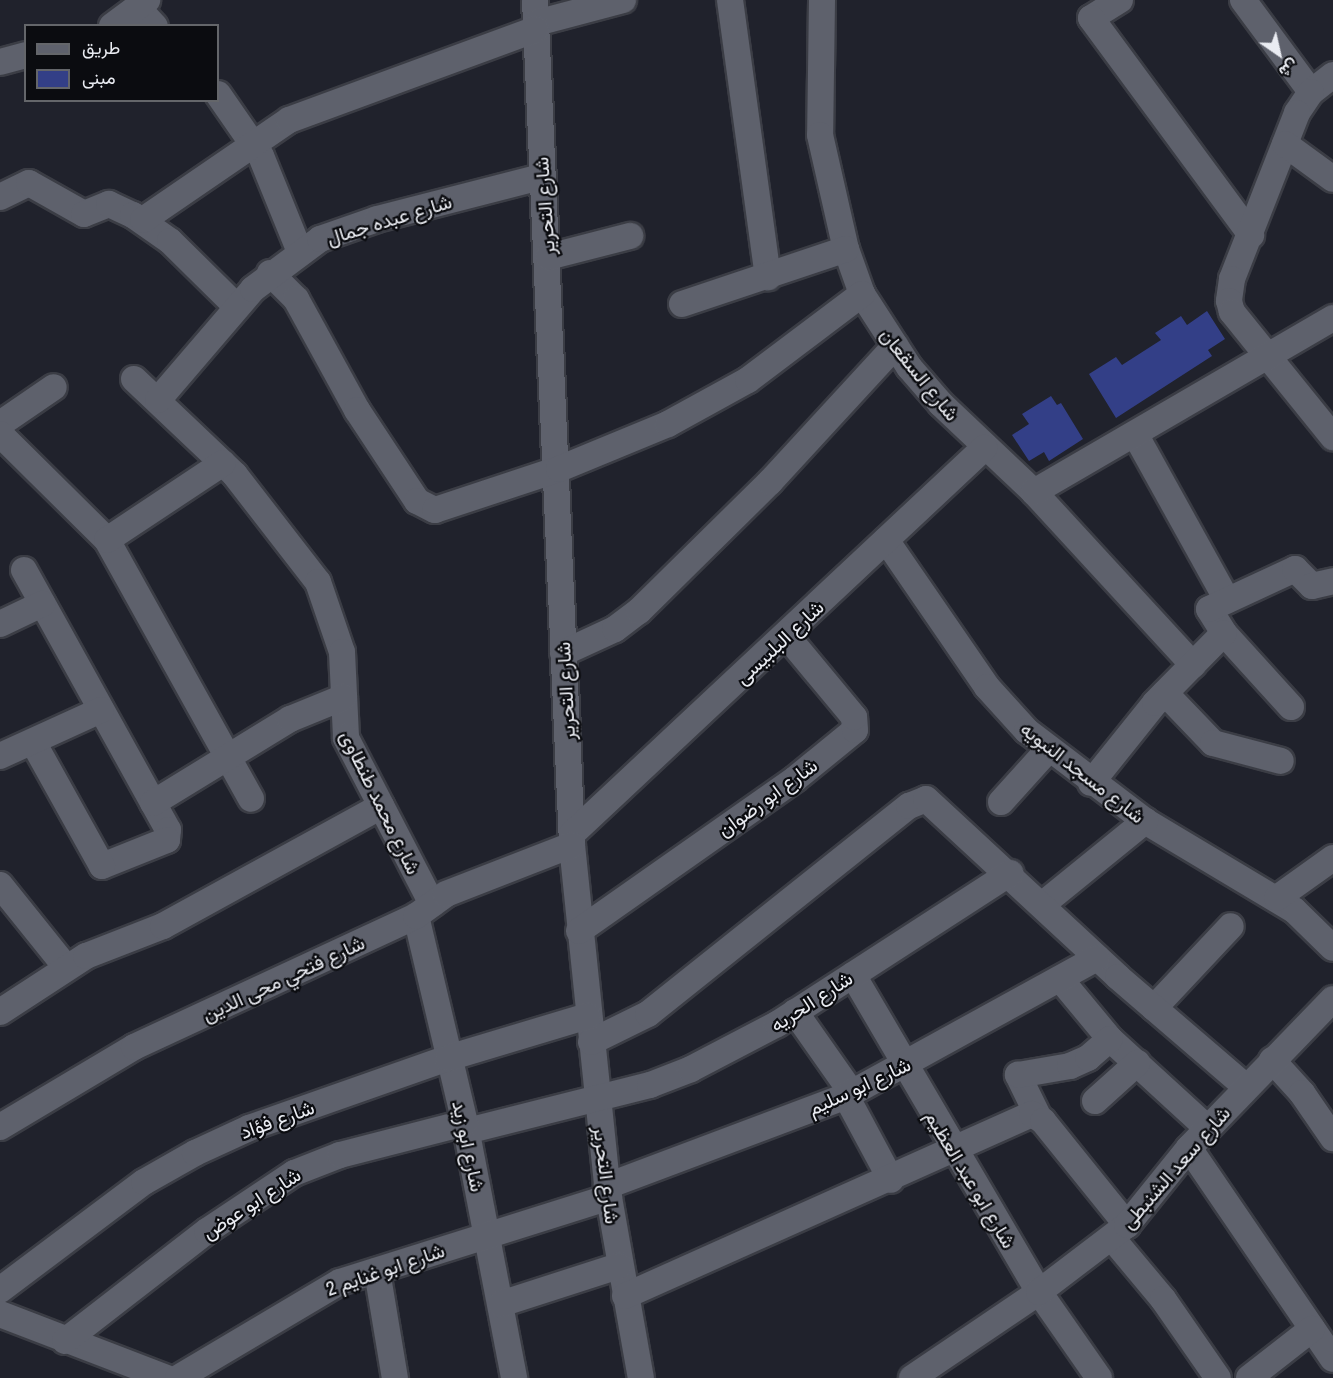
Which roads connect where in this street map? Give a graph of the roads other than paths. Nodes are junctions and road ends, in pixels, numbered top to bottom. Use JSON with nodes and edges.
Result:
{"nodes":[{"id":1,"x":623,"y":0,"type":"edge"},
{"id":2,"x":729,"y":0,"type":"edge"},
{"id":3,"x":822,"y":0,"type":"edge"},
{"id":4,"x":1120,"y":0,"type":"edge"},
{"id":5,"x":1244,"y":0,"type":"edge"},
{"id":6,"x":142,"y":3,"type":"edge"},
{"id":7,"x":536,"y":17,"type":"edge"},
{"id":8,"x":115,"y":24,"type":"edge"},
{"id":9,"x":154,"y":24,"type":"edge"},
{"id":10,"x":24,"y":56,"type":"edge"},
{"id":11,"x":0,"y":62,"type":"edge"},
{"id":12,"x":1333,"y":75,"type":"edge"},
{"id":13,"x":1311,"y":92,"type":"junction"},
{"id":14,"x":219,"y":95,"type":"edge"},
{"id":15,"x":253,"y":141,"type":"junction"},
{"id":16,"x":1285,"y":144,"type":"junction"},
{"id":17,"x":540,"y":177,"type":"junction"},
{"id":18,"x":1333,"y":179,"type":"edge"},
{"id":19,"x":0,"y":197,"type":"edge"},
{"id":20,"x":143,"y":220,"type":"junction"},
{"id":21,"x":1251,"y":235,"type":"junction"},
{"id":22,"x":630,"y":236,"type":"dead end"},
{"id":23,"x":846,"y":249,"type":"junction"},
{"id":24,"x":300,"y":252,"type":"junction"},
{"id":25,"x":548,"y":256,"type":"junction"},
{"id":26,"x":270,"y":273,"type":"junction"},
{"id":27,"x":768,"y":277,"type":"junction"},
{"id":28,"x":862,"y":294,"type":"junction"},
{"id":29,"x":682,"y":304,"type":"dead end"},
{"id":30,"x":237,"y":307,"type":"junction"},
{"id":31,"x":1333,"y":318,"type":"edge"},
{"id":32,"x":895,"y":346,"type":"junction"},
{"id":33,"x":1268,"y":357,"type":"junction"},
{"id":34,"x":134,"y":379,"type":"dead end"},
{"id":35,"x":54,"y":387,"type":"dead end"},
{"id":36,"x":158,"y":400,"type":"junction"},
{"id":37,"x":0,"y":424,"type":"edge"},
{"id":38,"x":0,"y":434,"type":"edge"},
{"id":39,"x":1135,"y":434,"type":"junction"},
{"id":40,"x":1333,"y":437,"type":"edge"},
{"id":41,"x":984,"y":448,"type":"junction"},
{"id":42,"x":223,"y":463,"type":"junction"},
{"id":43,"x":559,"y":469,"type":"junction"},
{"id":44,"x":1034,"y":492,"type":"junction"},
{"id":45,"x":107,"y":540,"type":"junction"},
{"id":46,"x":886,"y":540,"type":"junction"},
{"id":47,"x":24,"y":570,"type":"dead end"},
{"id":48,"x":1333,"y":581,"type":"edge"},
{"id":49,"x":1219,"y":603,"type":"junction"},
{"id":50,"x":42,"y":604,"type":"junction"},
{"id":51,"x":0,"y":624,"type":"edge"},
{"id":52,"x":1224,"y":633,"type":"junction"},
{"id":53,"x":786,"y":635,"type":"junction"},
{"id":54,"x":563,"y":653,"type":"junction"},
{"id":55,"x":1193,"y":665,"type":"junction"},
{"id":56,"x":1165,"y":693,"type":"junction"},
{"id":57,"x":344,"y":697,"type":"junction"},
{"id":58,"x":1291,"y":707,"type":"dead end"},
{"id":59,"x":101,"y":710,"type":"junction"},
{"id":60,"x":33,"y":742,"type":"junction"},
{"id":61,"x":1048,"y":750,"type":"junction"},
{"id":62,"x":0,"y":756,"type":"edge"},
{"id":63,"x":225,"y":758,"type":"junction"},
{"id":64,"x":1281,"y":760,"type":"dead end"},
{"id":65,"x":1091,"y":783,"type":"junction"},
{"id":66,"x":251,"y":799,"type":"dead end"},
{"id":67,"x":1001,"y":802,"type":"dead end"},
{"id":68,"x":153,"y":803,"type":"junction"},
{"id":69,"x":381,"y":806,"type":"junction"},
{"id":70,"x":1145,"y":821,"type":"junction"},
{"id":71,"x":572,"y":839,"type":"junction"},
{"id":72,"x":1333,"y":858,"type":"edge"},
{"id":73,"x":1010,"y":873,"type":"junction"},
{"id":74,"x":3,"y":896,"type":"edge"},
{"id":75,"x":1277,"y":898,"type":"junction"},
{"id":76,"x":1043,"y":904,"type":"junction"},
{"id":77,"x":424,"y":910,"type":"junction"},
{"id":78,"x":1231,"y":926,"type":"dead end"},
{"id":79,"x":579,"y":931,"type":"junction"},
{"id":80,"x":1333,"y":948,"type":"edge"},
{"id":81,"x":1097,"y":958,"type":"junction"},
{"id":82,"x":66,"y":966,"type":"junction"},
{"id":83,"x":853,"y":975,"type":"junction"},
{"id":84,"x":1061,"y":980,"type":"junction"},
{"id":85,"x":1154,"y":1008,"type":"junction"},
{"id":86,"x":0,"y":1012,"type":"edge"},
{"id":87,"x":795,"y":1012,"type":"junction"},
{"id":88,"x":1328,"y":1014,"type":"edge"},
{"id":89,"x":588,"y":1016,"type":"junction"},
{"id":90,"x":1110,"y":1039,"type":"junction"},
{"id":91,"x":591,"y":1042,"type":"junction"},
{"id":92,"x":448,"y":1058,"type":"junction"},
{"id":93,"x":1272,"y":1060,"type":"junction"},
{"id":94,"x":1137,"y":1063,"type":"junction"},
{"id":95,"x":905,"y":1066,"type":"junction"},
{"id":96,"x":1246,"y":1087,"type":"junction"},
{"id":97,"x":849,"y":1094,"type":"junction"},
{"id":98,"x":597,"y":1097,"type":"junction"},
{"id":99,"x":1095,"y":1101,"type":"dead end"},
{"id":100,"x":1038,"y":1116,"type":"junction"},
{"id":101,"x":0,"y":1127,"type":"edge"},
{"id":102,"x":466,"y":1127,"type":"junction"},
{"id":103,"x":1207,"y":1128,"type":"junction"},
{"id":104,"x":1333,"y":1138,"type":"edge"},
{"id":105,"x":1190,"y":1148,"type":"junction"},
{"id":106,"x":954,"y":1153,"type":"junction"},
{"id":107,"x":891,"y":1180,"type":"junction"},
{"id":108,"x":608,"y":1192,"type":"junction"},
{"id":109,"x":1119,"y":1232,"type":"junction"},
{"id":110,"x":487,"y":1234,"type":"junction"},
{"id":111,"x":619,"y":1266,"type":"junction"},
{"id":112,"x":377,"y":1271,"type":"junction"},
{"id":113,"x":0,"y":1290,"type":"edge"},
{"id":114,"x":1039,"y":1292,"type":"junction"},
{"id":115,"x":625,"y":1296,"type":"junction"},
{"id":116,"x":501,"y":1304,"type":"junction"},
{"id":117,"x":0,"y":1314,"type":"edge"},
{"id":118,"x":1312,"y":1329,"type":"junction"},
{"id":119,"x":65,"y":1341,"type":"junction"},
{"id":120,"x":1333,"y":1359,"type":"edge"},
{"id":121,"x":110,"y":1370,"type":"edge"},
{"id":122,"x":1086,"y":1373,"type":"edge"},
{"id":123,"x":926,"y":1375,"type":"edge"},
{"id":124,"x":167,"y":1378,"type":"edge"},
{"id":125,"x":178,"y":1378,"type":"edge"},
{"id":126,"x":396,"y":1378,"type":"edge"},
{"id":127,"x":514,"y":1378,"type":"edge"},
{"id":128,"x":641,"y":1378,"type":"edge"},
{"id":129,"x":1218,"y":1378,"type":"edge"},
{"id":130,"x":1249,"y":1378,"type":"edge"}],
"edges":[{"from":1,"to":7,"type":"street"},
{"from":2,"to":27,"type":"street"},
{"from":3,"to":23,"type":"street","name":"شارع السقعان"},
{"from":4,"to":21,"type":"street"},
{"from":5,"to":13,"type":"street"},
{"from":6,"to":8,"type":"street"},
{"from":6,"to":9,"type":"street"},
{"from":7,"to":15,"type":"street"},
{"from":7,"to":17,"type":"street","name":"شارع التحرير"},
{"from":10,"to":11,"type":"street"},
{"from":12,"to":13,"type":"street"},
{"from":13,"to":16,"type":"street"},
{"from":14,"to":15,"type":"street"},
{"from":15,"to":20,"type":"street"},
{"from":15,"to":24,"type":"street"},
{"from":16,"to":18,"type":"street"},
{"from":16,"to":21,"type":"street"},
{"from":17,"to":24,"type":"street","name":"شارع عبده جمال"},
{"from":17,"to":25,"type":"street","name":"شارع التحرير"},
{"from":19,"to":20,"type":"street"},
{"from":20,"to":30,"type":"street"},
{"from":21,"to":33,"type":"street"},
{"from":22,"to":25,"type":"street"},
{"from":23,"to":27,"type":"street"},
{"from":23,"to":28,"type":"street","name":"شارع السقعان"},
{"from":24,"to":26,"type":"street","name":"شارع عبده جمال"},
{"from":25,"to":43,"type":"street","name":"شارع التحرير"},
{"from":26,"to":30,"type":"street","name":"شارع عبده جمال"},
{"from":26,"to":43,"type":"street"},
{"from":27,"to":29,"type":"street"},
{"from":28,"to":32,"type":"street","name":"شارع السقعان"},
{"from":28,"to":43,"type":"street"},
{"from":30,"to":36,"type":"street","name":"شارع عبده جمال"},
{"from":31,"to":33,"type":"street"},
{"from":32,"to":41,"type":"street","name":"شارع السقعان"},
{"from":32,"to":54,"type":"street"},
{"from":33,"to":39,"type":"street"},
{"from":33,"to":40,"type":"street"},
{"from":34,"to":36,"type":"street","name":"شارع محمد طنطاوى"},
{"from":35,"to":37,"type":"street"},
{"from":36,"to":42,"type":"street","name":"شارع محمد طنطاوى"},
{"from":38,"to":45,"type":"street"},
{"from":39,"to":44,"type":"street"},
{"from":39,"to":49,"type":"street"},
{"from":41,"to":44,"type":"street","name":"شارع السقعان"},
{"from":41,"to":46,"type":"street","name":"شارع البلبيسى"},
{"from":42,"to":45,"type":"street"},
{"from":42,"to":57,"type":"street","name":"شارع محمد طنطاوى"},
{"from":43,"to":54,"type":"street","name":"شارع التحرير"},
{"from":44,"to":55,"type":"street","name":"شارع السقعان"},
{"from":45,"to":63,"type":"street"},
{"from":46,"to":53,"type":"street","name":"شارع البلبيسى"},
{"from":46,"to":61,"type":"street","name":"شارع مسجد النبويه"},
{"from":47,"to":50,"type":"street"},
{"from":48,"to":49,"type":"street"},
{"from":49,"to":52,"type":"street"},
{"from":50,"to":51,"type":"street"},
{"from":50,"to":59,"type":"street"},
{"from":52,"to":55,"type":"street"},
{"from":52,"to":58,"type":"street"},
{"from":53,"to":71,"type":"street","name":"شارع البلبيسى"},
{"from":53,"to":79,"type":"street","name":"شارع ابو رضوان"},
{"from":54,"to":71,"type":"street","name":"شارع التحرير"},
{"from":55,"to":56,"type":"street"},
{"from":56,"to":64,"type":"street"},
{"from":56,"to":65,"type":"street"},
{"from":57,"to":63,"type":"street"},
{"from":57,"to":69,"type":"street","name":"شارع محمد طنطاوى"},
{"from":59,"to":60,"type":"street"},
{"from":59,"to":68,"type":"street"},
{"from":60,"to":62,"type":"street"},
{"from":60,"to":68,"type":"street"},
{"from":61,"to":65,"type":"street","name":"شارع مسجد النبويه"},
{"from":61,"to":67,"type":"street"},
{"from":63,"to":66,"type":"street"},
{"from":63,"to":68,"type":"street"},
{"from":65,"to":70,"type":"street","name":"شارع مسجد النبويه"},
{"from":69,"to":77,"type":"street","name":"شارع محمد طنطاوى"},
{"from":69,"to":82,"type":"street"},
{"from":70,"to":75,"type":"street","name":"شارع مسجد النبويه"},
{"from":70,"to":76,"type":"street"},
{"from":71,"to":77,"type":"street","name":"شارع فتحي محى الدين"},
{"from":71,"to":79,"type":"street","name":"شارع التحرير"},
{"from":72,"to":75,"type":"street"},
{"from":73,"to":76,"type":"street"},
{"from":73,"to":83,"type":"street","name":"شارع الحريه"},
{"from":73,"to":91,"type":"street"},
{"from":74,"to":82,"type":"street"},
{"from":75,"to":80,"type":"street","name":"شارع مسجد النبويه"},
{"from":76,"to":81,"type":"street"},
{"from":77,"to":92,"type":"street","name":"شارع ابو زيد"},
{"from":77,"to":101,"type":"street","name":"شارع فتحي محى الدين"},
{"from":78,"to":85,"type":"street"},
{"from":79,"to":89,"type":"street","name":"شارع التحرير"},
{"from":81,"to":84,"type":"street","name":"شارع ابو سليم"},
{"from":81,"to":85,"type":"street"},
{"from":82,"to":86,"type":"street"},
{"from":83,"to":87,"type":"street","name":"شارع الحريه"},
{"from":83,"to":95,"type":"street","name":"شارع ابو عبد العظيم"},
{"from":84,"to":90,"type":"street"},
{"from":84,"to":95,"type":"street","name":"شارع ابو سليم"},
{"from":85,"to":96,"type":"street"},
{"from":87,"to":97,"type":"street"},
{"from":87,"to":98,"type":"street","name":"شارع الحريه"},
{"from":88,"to":93,"type":"street","name":"شارع سعد الشنبطى"},
{"from":89,"to":91,"type":"street","name":"شارع التحرير"},
{"from":89,"to":92,"type":"street","name":"شارع فؤاد"},
{"from":90,"to":94,"type":"street"},
{"from":90,"to":100,"type":"street"},
{"from":91,"to":98,"type":"street","name":"شارع التحرير"},
{"from":92,"to":102,"type":"street","name":"شارع ابو زيد"},
{"from":92,"to":113,"type":"street","name":"شارع فؤاد"},
{"from":93,"to":96,"type":"street","name":"شارع سعد الشنبطى"},
{"from":93,"to":104,"type":"street"},
{"from":94,"to":99,"type":"street"},
{"from":94,"to":103,"type":"street"},
{"from":95,"to":97,"type":"street","name":"شارع ابو سليم"},
{"from":95,"to":106,"type":"street","name":"شارع ابو عبد العظيم"},
{"from":96,"to":103,"type":"street","name":"شارع سعد الشنبطى"},
{"from":97,"to":107,"type":"street"},
{"from":97,"to":108,"type":"street","name":"شارع ابو سليم"},
{"from":98,"to":102,"type":"street","name":"شارع ابو عوض"},
{"from":98,"to":108,"type":"street","name":"شارع التحرير"},
{"from":100,"to":106,"type":"street"},
{"from":100,"to":109,"type":"street"},
{"from":102,"to":110,"type":"street","name":"شارع ابو زيد"},
{"from":102,"to":119,"type":"street","name":"شارع ابو عوض"},
{"from":103,"to":105,"type":"street","name":"شارع سعد الشنبطى"},
{"from":105,"to":109,"type":"street","name":"شارع سعد الشنبطى"},
{"from":105,"to":118,"type":"street"},
{"from":106,"to":107,"type":"street"},
{"from":106,"to":114,"type":"street","name":"شارع ابو عبد العظيم"},
{"from":107,"to":115,"type":"street"},
{"from":108,"to":110,"type":"street","name":"شارع ابو غنايم 2"},
{"from":108,"to":111,"type":"street","name":"شارع التحرير"},
{"from":109,"to":114,"type":"street","name":"شارع سعد الشنبطى"},
{"from":109,"to":129,"type":"street"},
{"from":110,"to":112,"type":"street","name":"شارع ابو غنايم 2"},
{"from":110,"to":116,"type":"street","name":"شارع ابو زيد"},
{"from":111,"to":115,"type":"street","name":"شارع التحرير"},
{"from":111,"to":116,"type":"street"},
{"from":112,"to":125,"type":"street","name":"شارع ابو غنايم 2"},
{"from":112,"to":126,"type":"street"},
{"from":114,"to":122,"type":"street","name":"شارع ابو عبد العظيم"},
{"from":114,"to":123,"type":"street","name":"شارع سعد الشنبطى"},
{"from":115,"to":128,"type":"street","name":"شارع التحرير"},
{"from":116,"to":127,"type":"street","name":"شارع ابو زيد"},
{"from":117,"to":119,"type":"street"},
{"from":118,"to":120,"type":"street"},
{"from":118,"to":130,"type":"street"},
{"from":119,"to":121,"type":"street"},
{"from":121,"to":124,"type":"street"}]}
